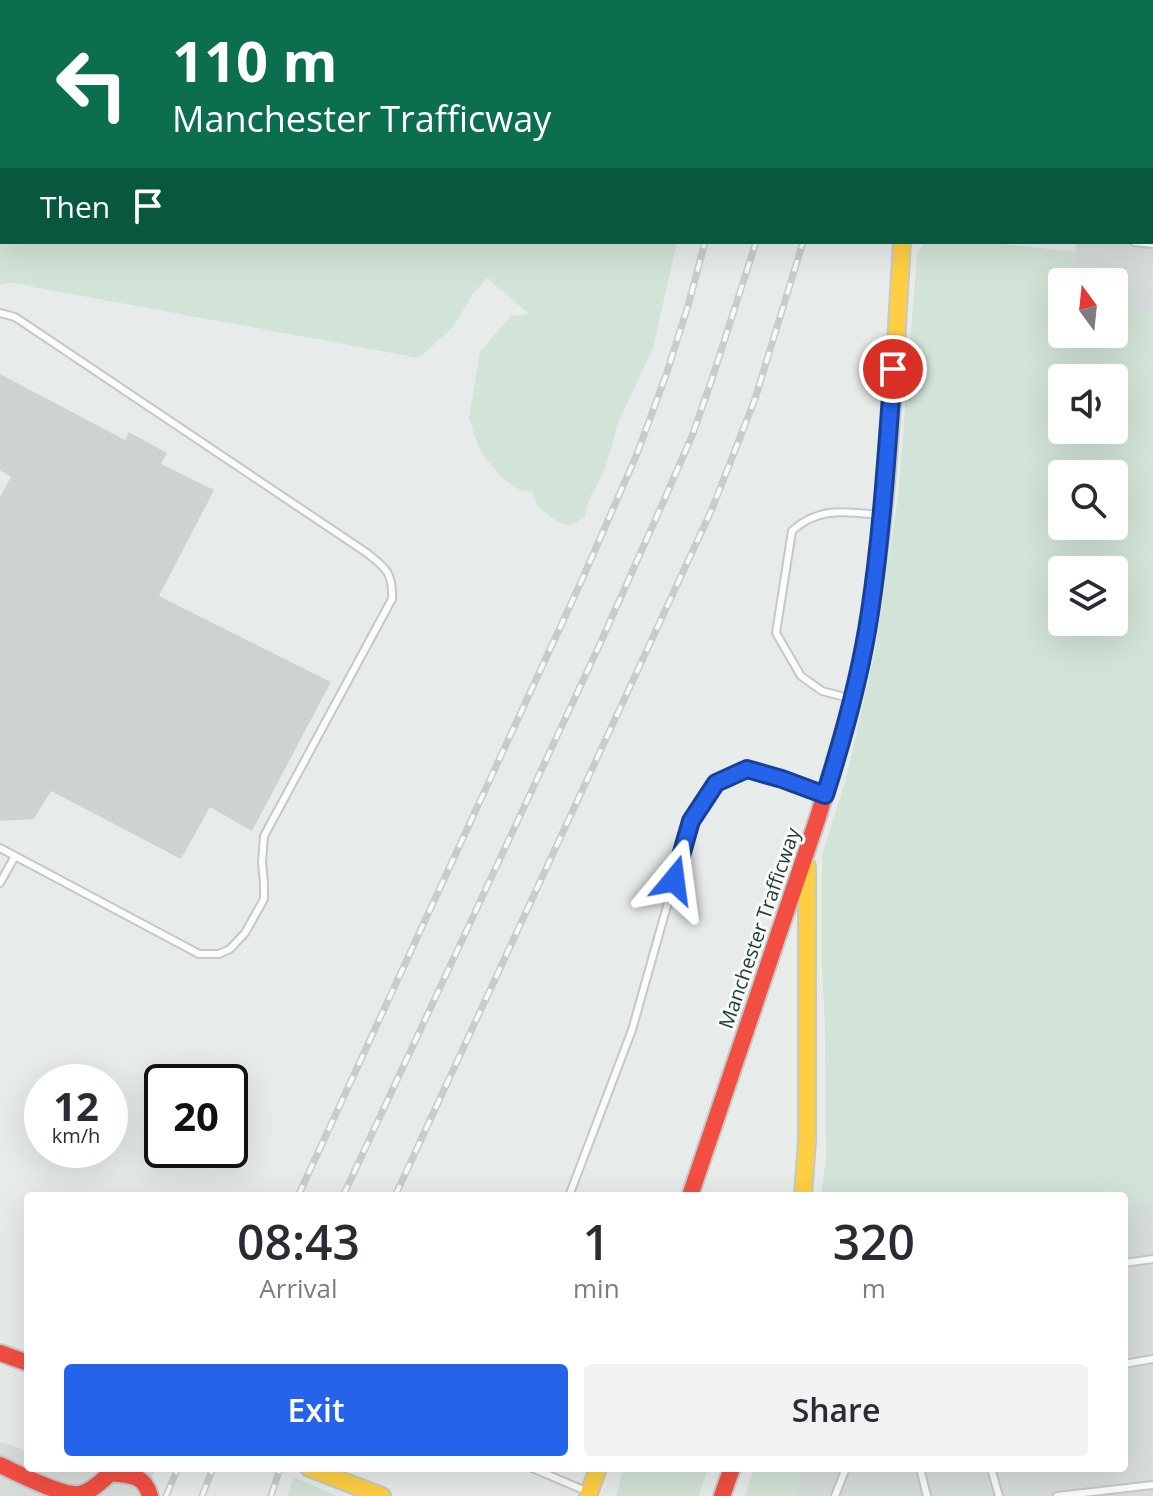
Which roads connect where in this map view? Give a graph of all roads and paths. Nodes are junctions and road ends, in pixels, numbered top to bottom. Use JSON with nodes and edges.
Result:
{"nodes":[{"id":1,"x":902,"y":244,"type":"edge"},
{"id":2,"x":0,"y":313,"type":"edge"},
{"id":3,"x":881,"y":515,"type":"junction"},
{"id":4,"x":852,"y":699,"type":"junction"},
{"id":5,"x":825,"y":795,"type":"junction"},
{"id":6,"x":0,"y":848,"type":"edge"},
{"id":7,"x":807,"y":851,"type":"junction"},
{"id":8,"x":15,"y":856,"type":"junction"},
{"id":9,"x":0,"y":883,"type":"edge"},
{"id":10,"x":571,"y":1192,"type":"edge"},
{"id":11,"x":691,"y":1192,"type":"edge"},
{"id":12,"x":803,"y":1192,"type":"edge"},
{"id":13,"x":1153,"y":1259,"type":"edge"},
{"id":14,"x":1128,"y":1262,"type":"edge"},
{"id":15,"x":0,"y":1353,"type":"edge"},
{"id":16,"x":1153,"y":1359,"type":"edge"},
{"id":17,"x":24,"y":1362,"type":"edge"},
{"id":18,"x":1128,"y":1363,"type":"edge"},
{"id":19,"x":0,"y":1465,"type":"edge"},
{"id":20,"x":320,"y":1472,"type":"edge"},
{"id":21,"x":541,"y":1472,"type":"edge"},
{"id":22,"x":597,"y":1472,"type":"edge"},
{"id":23,"x":731,"y":1472,"type":"edge"},
{"id":24,"x":844,"y":1472,"type":"edge"},
{"id":25,"x":921,"y":1472,"type":"edge"},
{"id":26,"x":992,"y":1472,"type":"edge"},
{"id":27,"x":1153,"y":1485,"type":"edge"},
{"id":28,"x":375,"y":1493,"type":"edge"},
{"id":29,"x":589,"y":1494,"type":"edge"},
{"id":30,"x":77,"y":1495,"type":"edge"},
{"id":31,"x":150,"y":1496,"type":"edge"},
{"id":32,"x":722,"y":1496,"type":"edge"},
{"id":33,"x":835,"y":1496,"type":"edge"},
{"id":34,"x":927,"y":1496,"type":"edge"},
{"id":35,"x":999,"y":1496,"type":"edge"},
{"id":36,"x":1057,"y":1496,"type":"edge"}],
"edges":[{"from":1,"to":3,"type":"main road","name":"Manchester Trafficway"},
{"from":2,"to":8,"type":"lane"},
{"from":3,"to":4,"type":"main road","name":"Manchester Trafficway"},
{"from":3,"to":4,"type":"lane"},
{"from":4,"to":5,"type":"main road","name":"Manchester Trafficway"},
{"from":5,"to":7,"type":"main road","name":"Manchester Trafficway"},
{"from":5,"to":10,"type":"lane"},
{"from":6,"to":8,"type":"lane"},
{"from":7,"to":11,"type":"main road","name":"Manchester Trafficway"},
{"from":7,"to":12,"type":"main road"},
{"from":8,"to":9,"type":"lane"},
{"from":13,"to":14,"type":"lane"},
{"from":15,"to":17,"type":"main road"},
{"from":16,"to":18,"type":"lane"},
{"from":19,"to":30,"type":"main road"},
{"from":20,"to":28,"type":"main road"},
{"from":21,"to":29,"type":"lane"},
{"from":22,"to":29,"type":"main road"},
{"from":23,"to":32,"type":"main road"},
{"from":24,"to":33,"type":"lane"},
{"from":25,"to":34,"type":"lane"},
{"from":26,"to":35,"type":"lane"},
{"from":27,"to":36,"type":"lane"},
{"from":30,"to":31,"type":"main road"}]}
